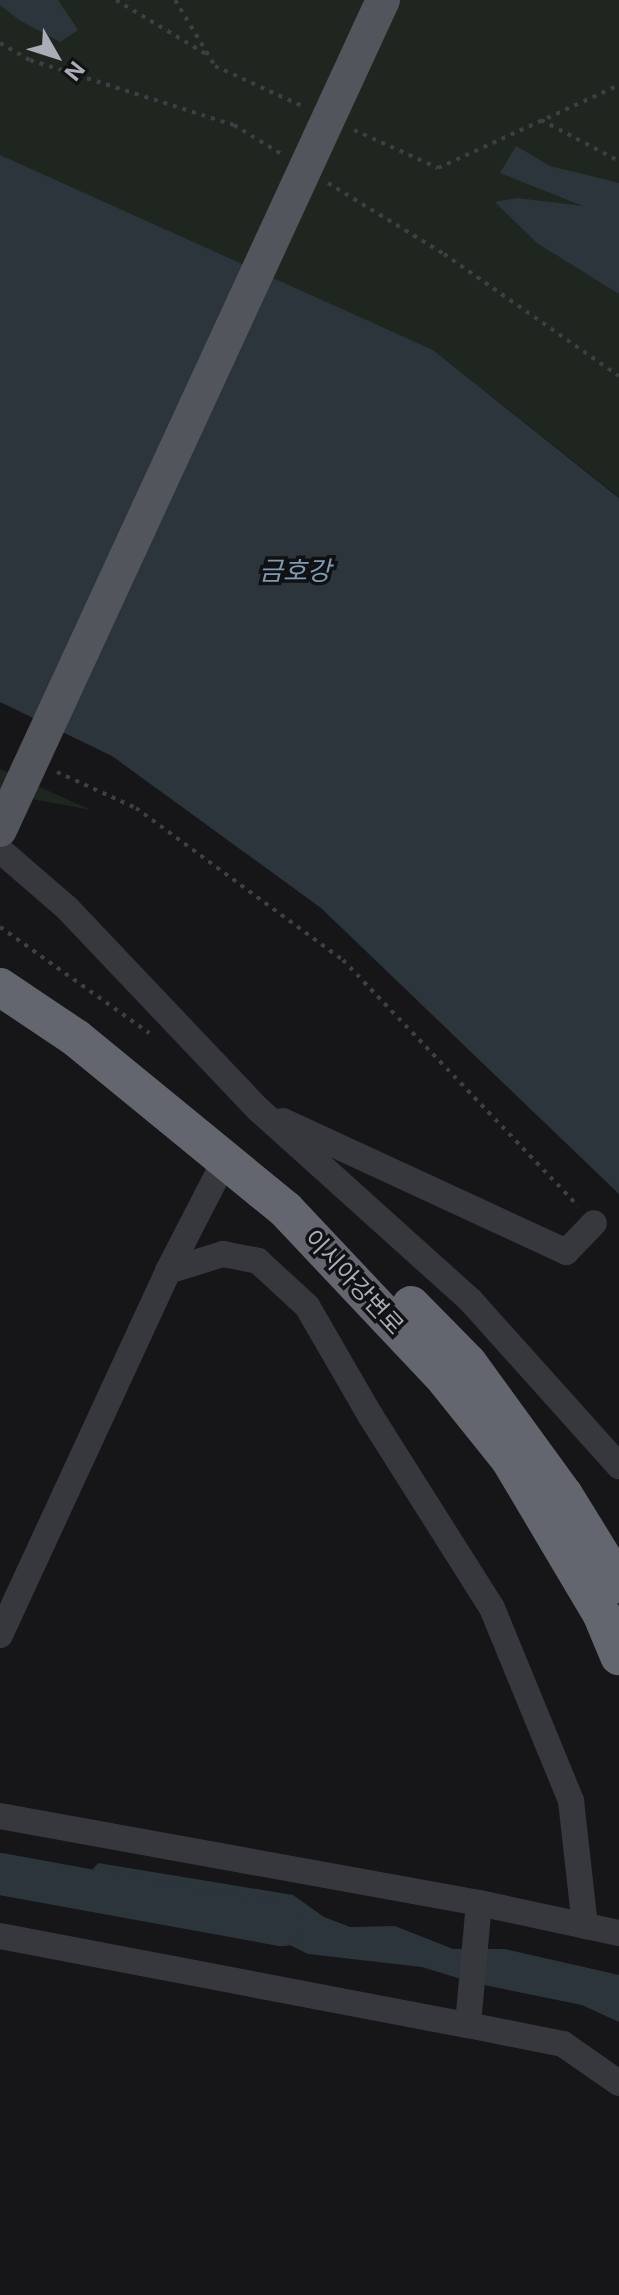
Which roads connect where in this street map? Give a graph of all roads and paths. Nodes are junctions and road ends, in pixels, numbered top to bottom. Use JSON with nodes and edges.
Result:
{"nodes":[{"id":1,"x":116,"y":0,"type":"edge"},
{"id":2,"x":175,"y":0,"type":"edge"},
{"id":3,"x":383,"y":0,"type":"edge"},
{"id":4,"x":209,"y":55,"type":"junction"},
{"id":5,"x":619,"y":85,"type":"edge"},
{"id":6,"x":313,"y":111,"type":"dead end"},
{"id":7,"x":541,"y":120,"type":"junction"},
{"id":8,"x":341,"y":123,"type":"dead end"},
{"id":9,"x":619,"y":161,"type":"edge"},
{"id":10,"x":54,"y":771,"type":"dead end"},
{"id":11,"x":0,"y":830,"type":"edge"},
{"id":12,"x":0,"y":850,"type":"edge"},
{"id":13,"x":0,"y":927,"type":"edge"},
{"id":14,"x":0,"y":962,"type":"edge"},
{"id":15,"x":0,"y":987,"type":"edge"},
{"id":16,"x":155,"y":1037,"type":"dead end"},
{"id":17,"x":259,"y":1110,"type":"junction"},
{"id":18,"x":225,"y":1160,"type":"junction"},
{"id":19,"x":594,"y":1223,"type":"joint"},
{"id":20,"x":168,"y":1271,"type":"junction"},
{"id":21,"x":619,"y":1466,"type":"edge"},
{"id":22,"x":619,"y":1584,"type":"edge"},
{"id":23,"x":0,"y":1635,"type":"edge"},
{"id":24,"x":619,"y":1656,"type":"edge"},
{"id":25,"x":0,"y":1816,"type":"edge"},
{"id":26,"x":479,"y":1904,"type":"junction"},
{"id":27,"x":585,"y":1926,"type":"junction"},
{"id":28,"x":619,"y":1933,"type":"edge"},
{"id":29,"x":0,"y":1936,"type":"edge"},
{"id":30,"x":468,"y":2024,"type":"junction"},
{"id":31,"x":619,"y":2083,"type":"edge"}],
"edges":[{"from":1,"to":4,"type":"path"},
{"from":2,"to":4,"type":"path"},
{"from":3,"to":11,"type":"main road","bridge":true},
{"from":4,"to":6,"type":"path"},
{"from":5,"to":7,"type":"path"},
{"from":7,"to":8,"type":"path"},
{"from":7,"to":9,"type":"path"},
{"from":10,"to":19,"type":"path"},
{"from":12,"to":17,"type":"street"},
{"from":13,"to":16,"type":"path"},
{"from":14,"to":22,"type":"highway","name":"이시아강변로"},
{"from":15,"to":18,"type":"highway","name":"이시아강변로"},
{"from":17,"to":19,"type":"street"},
{"from":17,"to":21,"type":"street"},
{"from":18,"to":20,"type":"street"},
{"from":18,"to":24,"type":"highway","name":"이시아강변로"},
{"from":20,"to":23,"type":"street"},
{"from":20,"to":27,"type":"street"},
{"from":25,"to":26,"type":"street"},
{"from":26,"to":27,"type":"street"},
{"from":26,"to":30,"type":"street"},
{"from":27,"to":28,"type":"street"},
{"from":29,"to":30,"type":"street"},
{"from":30,"to":31,"type":"street"}]}
